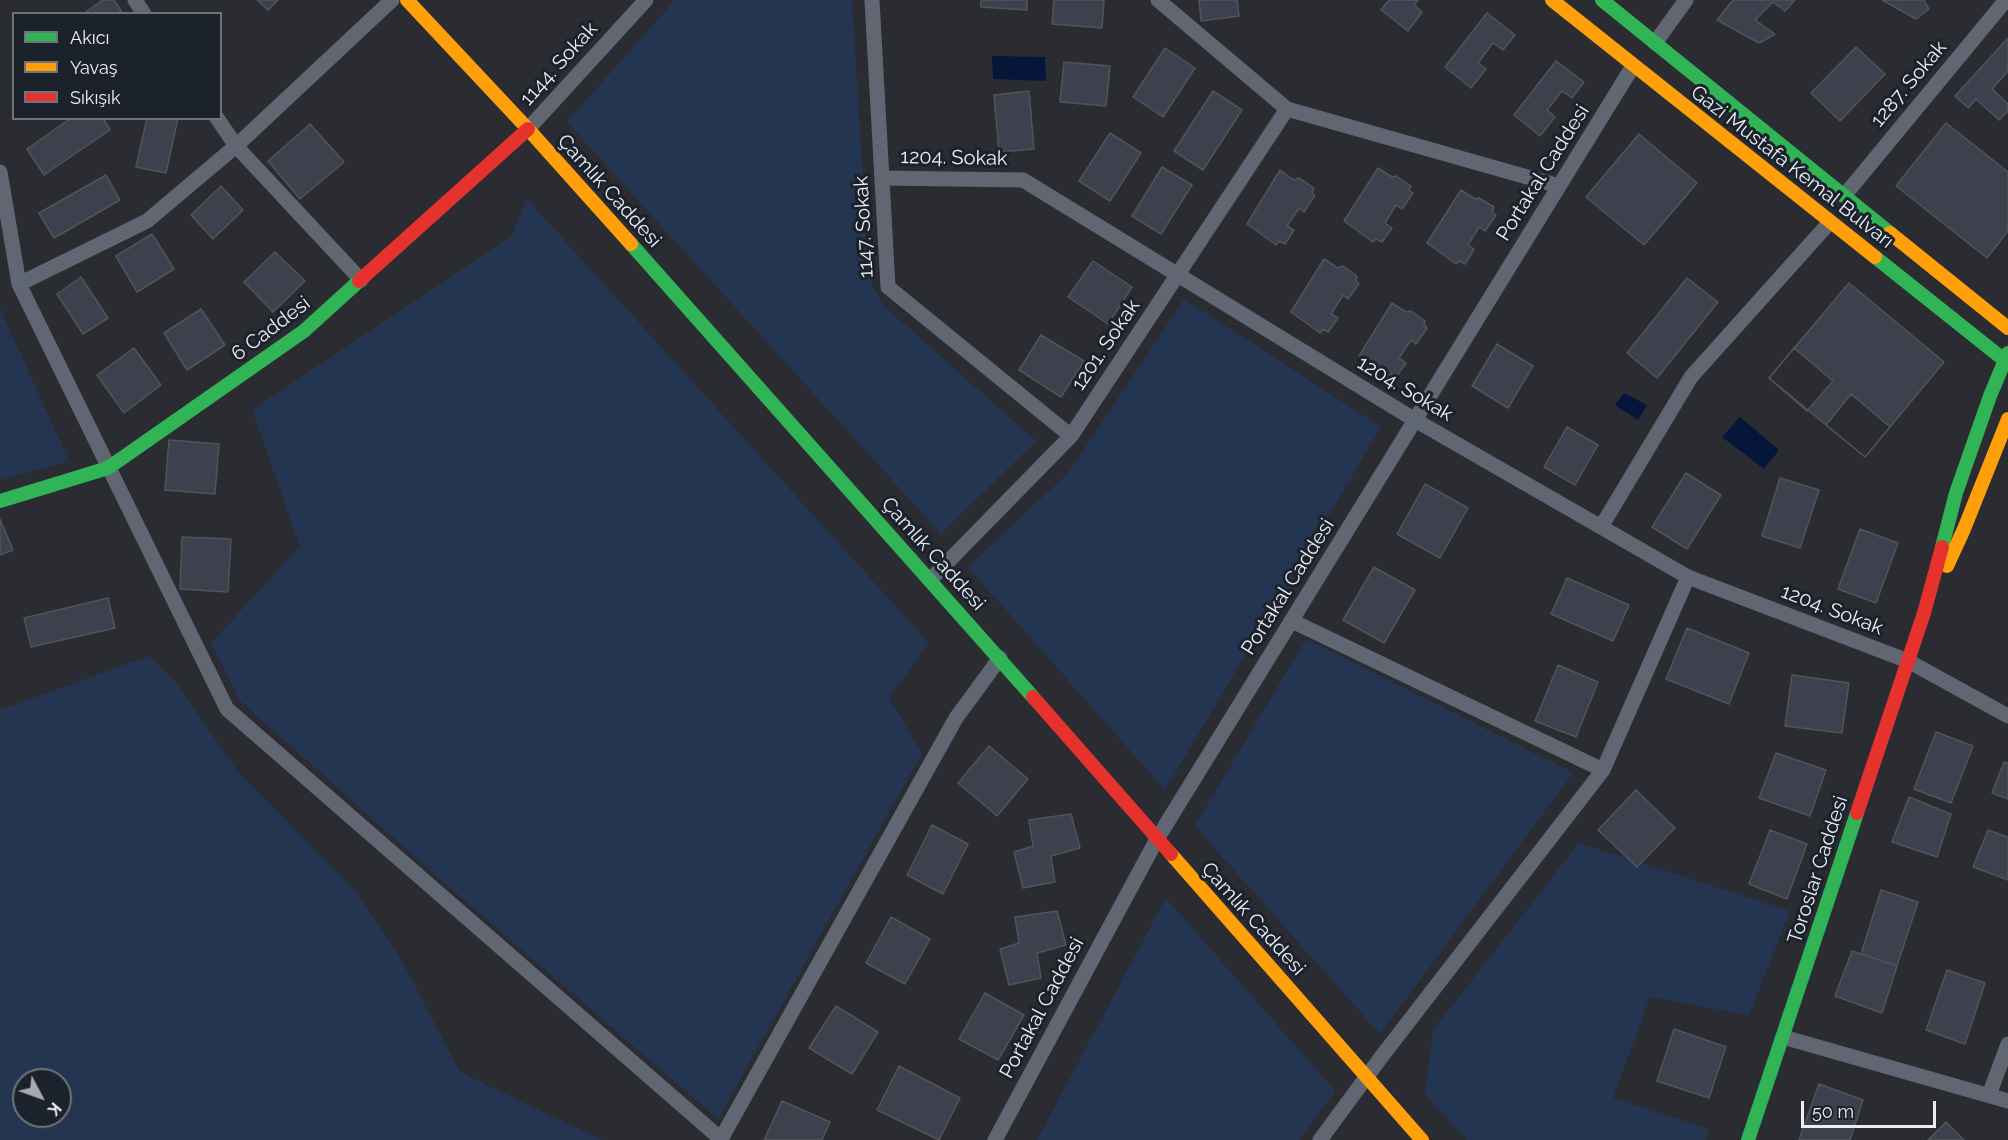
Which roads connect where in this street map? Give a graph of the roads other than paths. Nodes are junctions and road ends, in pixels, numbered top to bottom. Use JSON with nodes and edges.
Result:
{"nodes":[{"id":1,"x":392,"y":0,"type":"edge"},
{"id":2,"x":407,"y":0,"type":"edge"},
{"id":3,"x":646,"y":0,"type":"edge"},
{"id":4,"x":872,"y":0,"type":"edge"},
{"id":5,"x":1158,"y":0,"type":"edge"},
{"id":6,"x":1552,"y":0,"type":"edge"},
{"id":7,"x":1602,"y":0,"type":"edge"},
{"id":8,"x":1686,"y":0,"type":"edge"},
{"id":9,"x":2006,"y":0,"type":"edge"},
{"id":10,"x":1655,"y":43,"type":"junction"},
{"id":11,"x":1633,"y":66,"type":"junction"},
{"id":12,"x":1287,"y":108,"type":"junction"},
{"id":13,"x":219,"y":120,"type":"edge"},
{"id":14,"x":528,"y":129,"type":"junction"},
{"id":15,"x":236,"y":146,"type":"junction"},
{"id":16,"x":0,"y":172,"type":"edge"},
{"id":17,"x":882,"y":178,"type":"junction"},
{"id":18,"x":1559,"y":186,"type":"junction"},
{"id":19,"x":1844,"y":196,"type":"junction"},
{"id":20,"x":1830,"y":222,"type":"junction"},
{"id":21,"x":1179,"y":274,"type":"junction"},
{"id":22,"x":361,"y":280,"type":"junction"},
{"id":23,"x":19,"y":284,"type":"junction"},
{"id":24,"x":2008,"y":328,"type":"edge"},
{"id":25,"x":2007,"y":359,"type":"edge"},
{"id":26,"x":2008,"y":419,"type":"edge"},
{"id":27,"x":1415,"y":420,"type":"junction"},
{"id":28,"x":1071,"y":436,"type":"junction"},
{"id":29,"x":108,"y":468,"type":"junction"},
{"id":30,"x":0,"y":501,"type":"edge"},
{"id":31,"x":1601,"y":527,"type":"junction"},
{"id":32,"x":1688,"y":578,"type":"junction"},
{"id":33,"x":930,"y":580,"type":"junction"},
{"id":34,"x":1924,"y":613,"type":"junction"},
{"id":35,"x":1292,"y":621,"type":"junction"},
{"id":36,"x":1000,"y":658,"type":"junction"},
{"id":37,"x":1908,"y":661,"type":"junction"},
{"id":38,"x":2008,"y":716,"type":"edge"},
{"id":39,"x":1603,"y":770,"type":"junction"},
{"id":40,"x":1157,"y":839,"type":"junction"},
{"id":41,"x":1783,"y":1037,"type":"junction"},
{"id":42,"x":2008,"y":1044,"type":"edge"},
{"id":43,"x":1367,"y":1077,"type":"junction"},
{"id":44,"x":1989,"y":1095,"type":"junction"},
{"id":45,"x":2008,"y":1101,"type":"edge"},
{"id":46,"x":721,"y":1140,"type":"edge"},
{"id":47,"x":995,"y":1140,"type":"edge"},
{"id":48,"x":1320,"y":1140,"type":"edge"},
{"id":49,"x":1422,"y":1140,"type":"edge"},
{"id":50,"x":1748,"y":1140,"type":"edge"}],
"edges":[{"from":1,"to":15,"type":"street"},
{"from":2,"to":14,"type":"street","name":"Çamlık Caddesi"},
{"from":3,"to":14,"type":"street","name":"1144. Sokak"},
{"from":4,"to":17,"type":"street","name":"1147. Sokak"},
{"from":5,"to":12,"type":"street"},
{"from":6,"to":11,"type":"street","name":"Gazi Mustafa Kemal Bulvarı"},
{"from":7,"to":10,"type":"street","name":"Gazi Mustafa Kemal Bulvarı"},
{"from":8,"to":10,"type":"street"},
{"from":9,"to":19,"type":"street","name":"1287. Sokak"},
{"from":10,"to":19,"type":"street","name":"Gazi Mustafa Kemal Bulvarı"},
{"from":11,"to":18,"type":"street","name":"Portakal Caddesi"},
{"from":11,"to":20,"type":"street","name":"Gazi Mustafa Kemal Bulvarı"},
{"from":12,"to":18,"type":"street"},
{"from":12,"to":21,"type":"street","name":"1201. Sokak"},
{"from":13,"to":15,"type":"street"},
{"from":14,"to":22,"type":"street","name":"6 Caddesi"},
{"from":14,"to":33,"type":"street","name":"Çamlık Caddesi"},
{"from":15,"to":22,"type":"street"},
{"from":15,"to":23,"type":"street"},
{"from":16,"to":23,"type":"street"},
{"from":17,"to":21,"type":"street","name":"1204. Sokak"},
{"from":17,"to":28,"type":"street","name":"1147. Sokak"},
{"from":18,"to":27,"type":"street","name":"Portakal Caddesi"},
{"from":19,"to":24,"type":"street","name":"Gazi Mustafa Kemal Bulvarı"},
{"from":20,"to":25,"type":"street","name":"Gazi Mustafa Kemal Bulvarı"},
{"from":20,"to":31,"type":"street"},
{"from":21,"to":27,"type":"street","name":"1204. Sokak"},
{"from":21,"to":28,"type":"street","name":"1201. Sokak"},
{"from":22,"to":29,"type":"street","name":"6 Caddesi"},
{"from":23,"to":29,"type":"street"},
{"from":25,"to":34,"type":"street","name":"Toroslar Caddesi"},
{"from":26,"to":34,"type":"street","name":"Toroslar Caddesi"},
{"from":27,"to":31,"type":"street","name":"1204. Sokak"},
{"from":27,"to":35,"type":"street","name":"Portakal Caddesi"},
{"from":28,"to":33,"type":"street","name":"1201. Sokak"},
{"from":29,"to":30,"type":"street","name":"6 Caddesi"},
{"from":29,"to":46,"type":"street"},
{"from":31,"to":32,"type":"street","name":"1204. Sokak"},
{"from":32,"to":37,"type":"street","name":"1204. Sokak"},
{"from":32,"to":39,"type":"street"},
{"from":33,"to":36,"type":"street","name":"Çamlık Caddesi"},
{"from":34,"to":37,"type":"street","name":"Toroslar Caddesi"},
{"from":35,"to":39,"type":"street"},
{"from":35,"to":40,"type":"street","name":"Portakal Caddesi"},
{"from":36,"to":40,"type":"street","name":"Çamlık Caddesi"},
{"from":36,"to":46,"type":"street"},
{"from":37,"to":38,"type":"street","name":"1204. Sokak"},
{"from":37,"to":41,"type":"street","name":"Toroslar Caddesi"},
{"from":39,"to":43,"type":"street"},
{"from":40,"to":43,"type":"street","name":"Çamlık Caddesi"},
{"from":40,"to":47,"type":"street","name":"Portakal Caddesi"},
{"from":41,"to":44,"type":"street"},
{"from":41,"to":50,"type":"street","name":"Toroslar Caddesi"},
{"from":42,"to":44,"type":"street"},
{"from":43,"to":48,"type":"street"},
{"from":43,"to":49,"type":"street","name":"Çamlık Caddesi"},
{"from":44,"to":45,"type":"street"}]}
